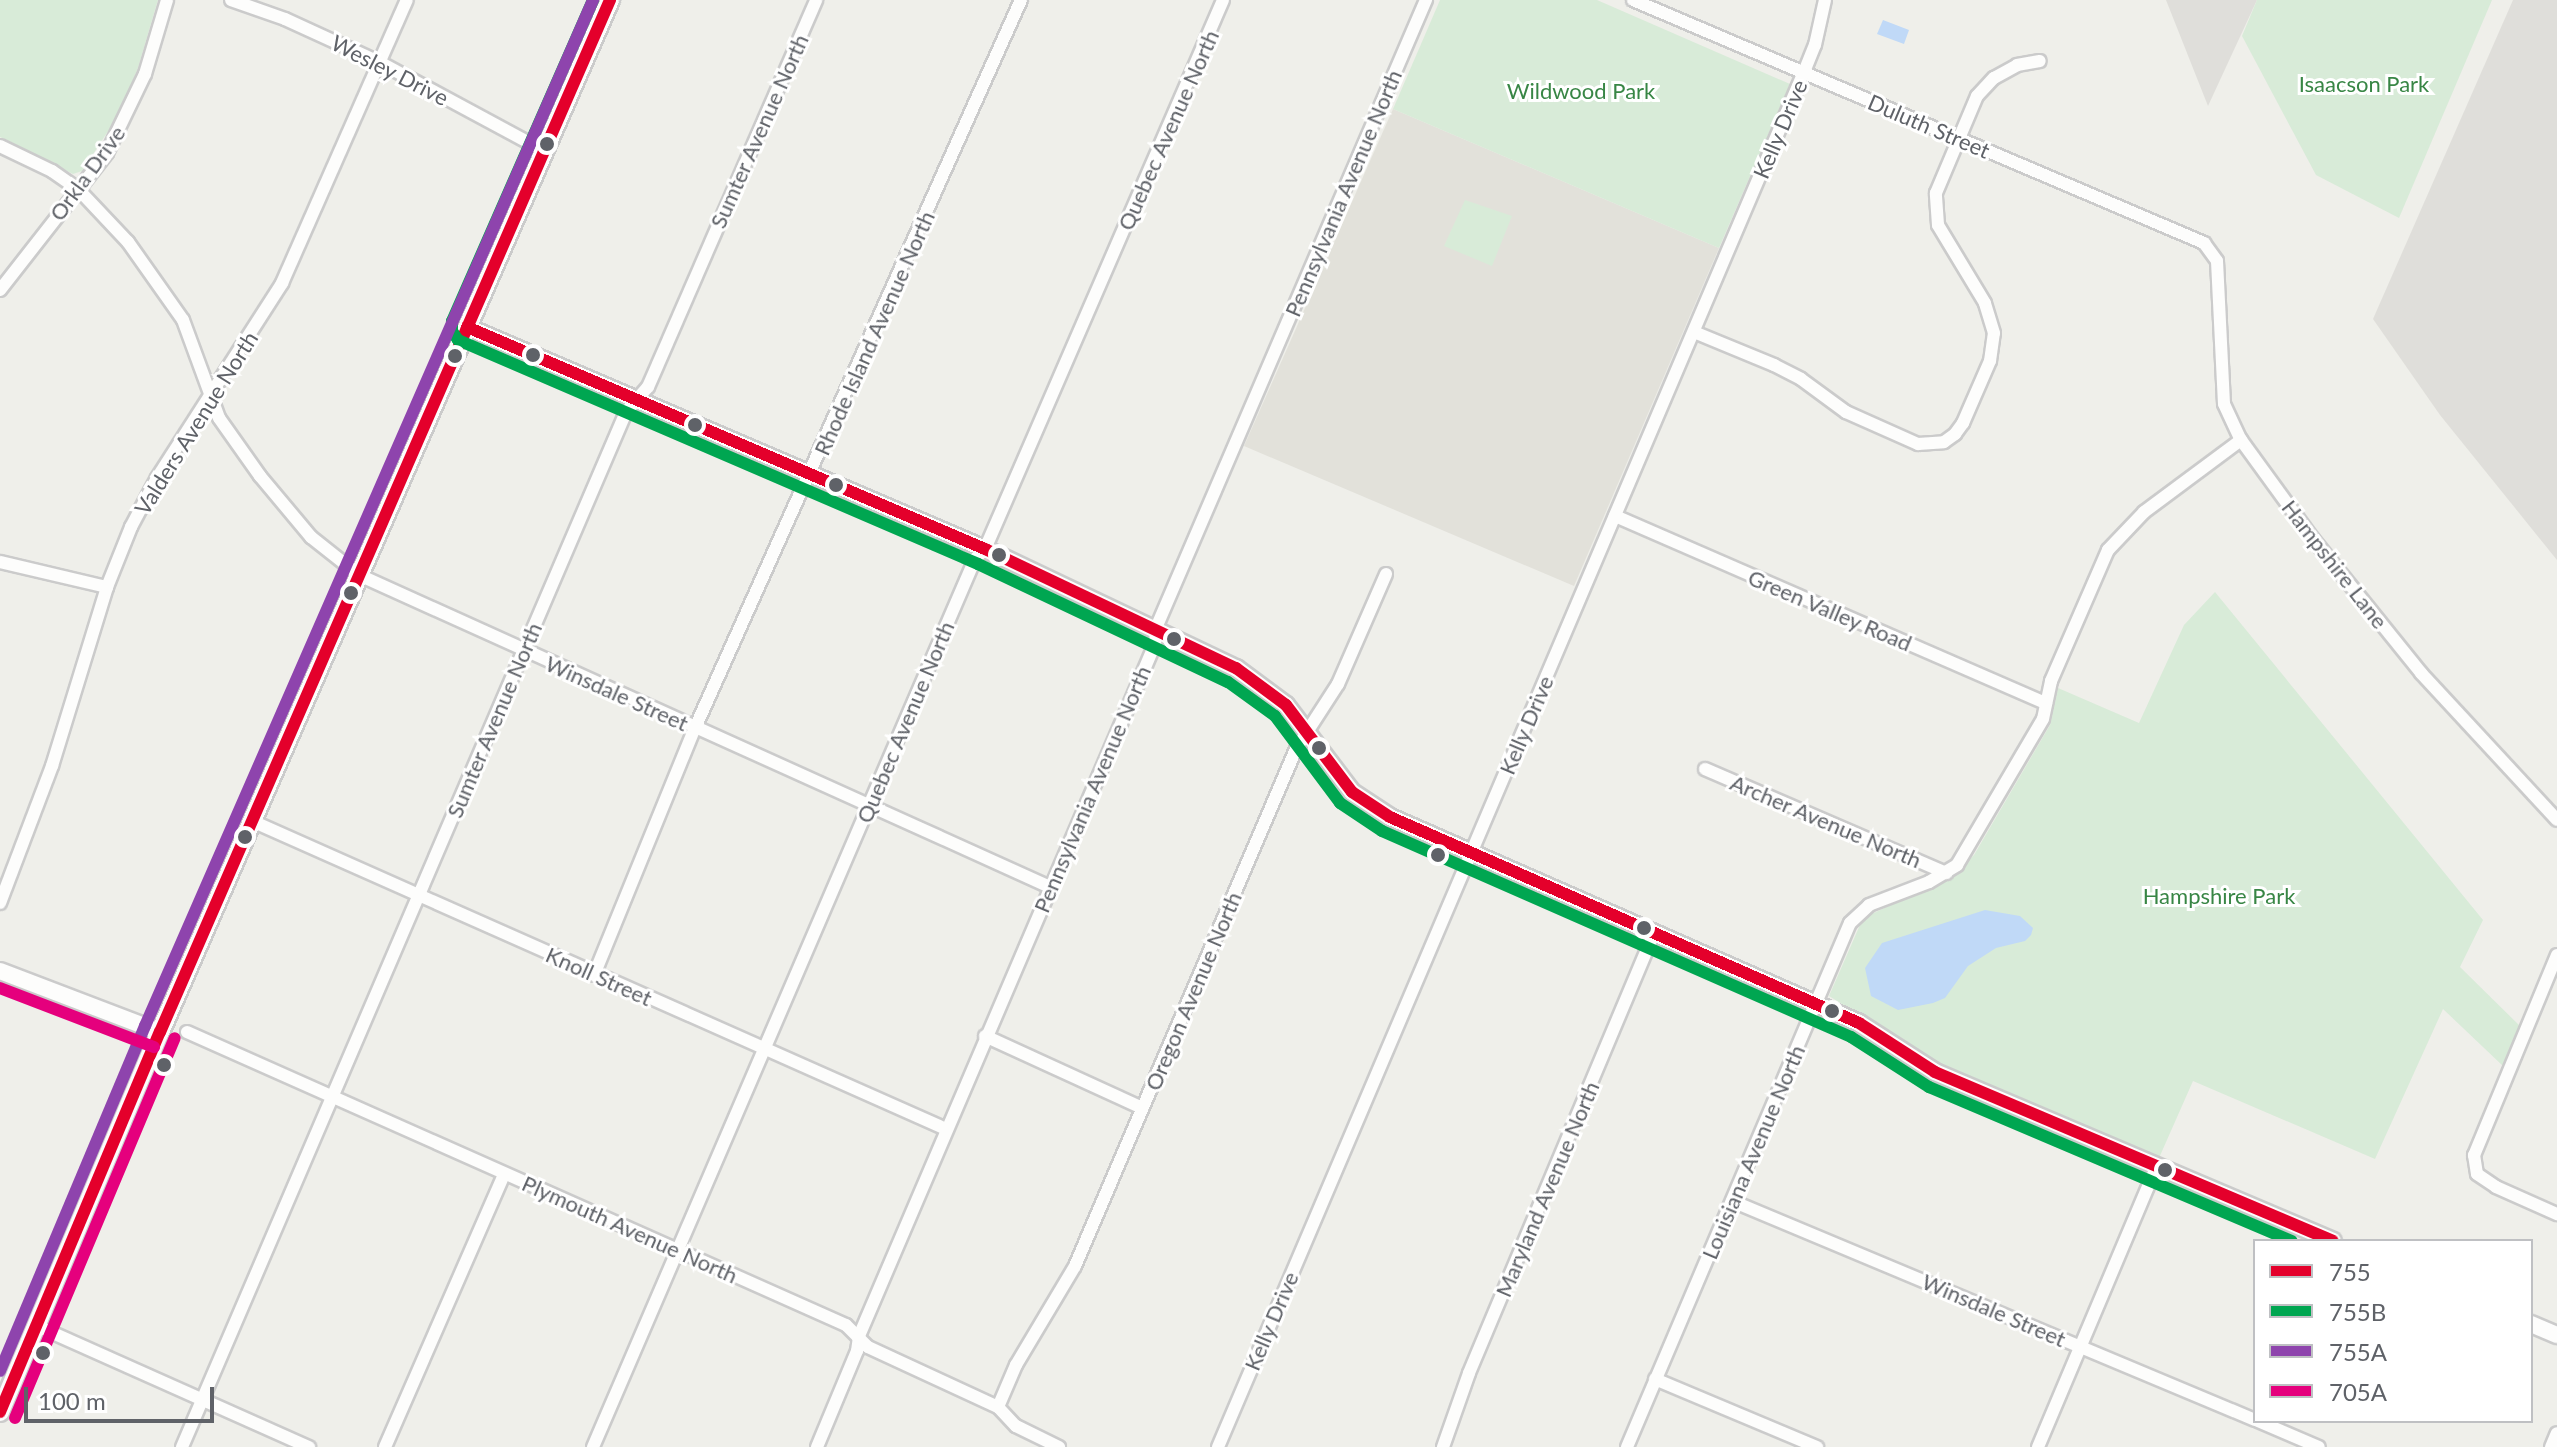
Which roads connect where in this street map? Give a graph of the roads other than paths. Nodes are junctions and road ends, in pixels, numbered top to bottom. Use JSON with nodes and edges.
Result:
{"nodes":[{"id":1,"x":167,"y":0,"type":"edge"},
{"id":2,"x":231,"y":0,"type":"edge"},
{"id":3,"x":407,"y":0,"type":"edge"},
{"id":4,"x":610,"y":0,"type":"edge"},
{"id":5,"x":816,"y":0,"type":"edge"},
{"id":6,"x":1021,"y":0,"type":"edge"},
{"id":7,"x":1223,"y":0,"type":"edge"},
{"id":8,"x":1426,"y":0,"type":"edge"},
{"id":9,"x":1633,"y":0,"type":"edge"},
{"id":10,"x":1825,"y":0,"type":"edge"},
{"id":11,"x":2040,"y":61,"type":"dead end"},
{"id":12,"x":379,"y":62,"type":"junction"},
{"id":13,"x":1804,"y":72,"type":"junction"},
{"id":14,"x":1957,"y":138,"type":"junction"},
{"id":15,"x":0,"y":146,"type":"edge"},
{"id":16,"x":544,"y":151,"type":"junction"},
{"id":17,"x":78,"y":189,"type":"junction"},
{"id":18,"x":2217,"y":261,"type":"joint"},
{"id":19,"x":0,"y":290,"type":"edge"},
{"id":20,"x":467,"y":327,"type":"junction"},
{"id":21,"x":1694,"y":332,"type":"junction"},
{"id":22,"x":212,"y":392,"type":"junction"},
{"id":23,"x":636,"y":400,"type":"junction"},
{"id":24,"x":2241,"y":440,"type":"junction"},
{"id":25,"x":811,"y":475,"type":"junction"},
{"id":26,"x":1615,"y":516,"type":"junction"},
{"id":27,"x":985,"y":549,"type":"junction"},
{"id":28,"x":0,"y":562,"type":"edge"},
{"id":29,"x":1386,"y":574,"type":"dead end"},
{"id":30,"x":359,"y":575,"type":"junction"},
{"id":31,"x":107,"y":587,"type":"junction"},
{"id":32,"x":1156,"y":628,"type":"junction"},
{"id":33,"x":524,"y":650,"type":"junction"},
{"id":34,"x":2046,"y":703,"type":"junction"},
{"id":35,"x":695,"y":728,"type":"junction"},
{"id":36,"x":1307,"y":733,"type":"junction"},
{"id":37,"x":1705,"y":769,"type":"dead end"},
{"id":38,"x":869,"y":805,"type":"junction"},
{"id":39,"x":2557,"y":820,"type":"edge"},
{"id":40,"x":252,"y":821,"type":"junction"},
{"id":41,"x":1471,"y":852,"type":"junction"},
{"id":42,"x":1947,"y":873,"type":"junction"},
{"id":43,"x":1050,"y":887,"type":"junction"},
{"id":44,"x":419,"y":894,"type":"junction"},
{"id":45,"x":0,"y":903,"type":"edge"},
{"id":46,"x":1654,"y":932,"type":"junction"},
{"id":47,"x":2557,"y":955,"type":"edge"},
{"id":48,"x":0,"y":971,"type":"edge"},
{"id":49,"x":594,"y":975,"type":"junction"},
{"id":50,"x":1814,"y":1004,"type":"junction"},
{"id":51,"x":160,"y":1032,"type":"junction"},
{"id":52,"x":187,"y":1032,"type":"dead end"},
{"id":53,"x":985,"y":1036,"type":"junction"},
{"id":54,"x":764,"y":1048,"type":"junction"},
{"id":55,"x":332,"y":1096,"type":"junction"},
{"id":56,"x":1142,"y":1108,"type":"junction"},
{"id":57,"x":946,"y":1129,"type":"junction"},
{"id":58,"x":2156,"y":1167,"type":"junction"},
{"id":59,"x":504,"y":1174,"type":"junction"},
{"id":60,"x":1732,"y":1201,"type":"junction"},
{"id":61,"x":2557,"y":1214,"type":"edge"},
{"id":62,"x":2328,"y":1239,"type":"edge"},
{"id":63,"x":677,"y":1250,"type":"junction"},
{"id":64,"x":2533,"y":1325,"type":"edge"},
{"id":65,"x":37,"y":1326,"type":"junction"},
{"id":66,"x":2557,"y":1335,"type":"edge"},
{"id":67,"x":859,"y":1336,"type":"junction"},
{"id":68,"x":2080,"y":1346,"type":"junction"},
{"id":69,"x":1655,"y":1379,"type":"junction"},
{"id":70,"x":202,"y":1400,"type":"junction"},
{"id":71,"x":998,"y":1407,"type":"junction"},
{"id":72,"x":0,"y":1412,"type":"edge"},
{"id":73,"x":2253,"y":1419,"type":"edge"},
{"id":74,"x":2263,"y":1423,"type":"edge"},
{"id":75,"x":2557,"y":1433,"type":"edge"},
{"id":76,"x":182,"y":1447,"type":"edge"},
{"id":77,"x":309,"y":1447,"type":"edge"},
{"id":78,"x":385,"y":1447,"type":"edge"},
{"id":79,"x":593,"y":1447,"type":"edge"},
{"id":80,"x":817,"y":1447,"type":"edge"},
{"id":81,"x":1059,"y":1447,"type":"edge"},
{"id":82,"x":1218,"y":1447,"type":"edge"},
{"id":83,"x":1443,"y":1447,"type":"edge"},
{"id":84,"x":1627,"y":1447,"type":"edge"},
{"id":85,"x":1817,"y":1447,"type":"edge"},
{"id":86,"x":2038,"y":1447,"type":"edge"},
{"id":87,"x":2319,"y":1447,"type":"edge"},
{"id":88,"x":2551,"y":1447,"type":"edge"}],
"edges":[{"from":1,"to":17,"type":"street","name":"Orkla Drive"},
{"from":2,"to":12,"type":"street","name":"Wesley Drive"},
{"from":3,"to":12,"type":"street","name":"Valders Avenue North"},
{"from":4,"to":16,"type":"main road"},
{"from":5,"to":23,"type":"street","name":"Sumter Avenue North"},
{"from":6,"to":25,"type":"street","name":"Rhode Island Avenue North"},
{"from":7,"to":27,"type":"street","name":"Quebec Avenue North"},
{"from":8,"to":32,"type":"street","name":"Pennsylvania Avenue North"},
{"from":9,"to":13,"type":"street","name":"Duluth Street"},
{"from":10,"to":13,"type":"street","name":"Kelly Drive"},
{"from":11,"to":14,"type":"street"},
{"from":12,"to":16,"type":"street","name":"Wesley Drive"},
{"from":12,"to":22,"type":"street","name":"Valders Avenue North"},
{"from":13,"to":14,"type":"street","name":"Duluth Street"},
{"from":13,"to":21,"type":"street","name":"Kelly Drive"},
{"from":14,"to":18,"type":"street","name":"Duluth Street"},
{"from":14,"to":21,"type":"street"},
{"from":15,"to":17,"type":"street","name":"Winsdale Street"},
{"from":16,"to":20,"type":"main road"},
{"from":17,"to":19,"type":"street","name":"Orkla Drive"},
{"from":17,"to":22,"type":"street","name":"Winsdale Street"},
{"from":18,"to":24,"type":"street","name":"Hampshire Lane"},
{"from":20,"to":23,"type":"street"},
{"from":20,"to":30,"type":"main road"},
{"from":21,"to":26,"type":"street","name":"Kelly Drive"},
{"from":22,"to":30,"type":"street","name":"Winsdale Street"},
{"from":22,"to":31,"type":"street","name":"Valders Avenue North"},
{"from":23,"to":25,"type":"street"},
{"from":23,"to":33,"type":"street","name":"Sumter Avenue North"},
{"from":24,"to":34,"type":"street","name":"Louisiana Avenue North"},
{"from":24,"to":39,"type":"street","name":"Hampshire Lane"},
{"from":25,"to":27,"type":"street"},
{"from":25,"to":35,"type":"street","name":"Rhode Island Avenue North"},
{"from":26,"to":34,"type":"street","name":"Green Valley Road"},
{"from":26,"to":41,"type":"street","name":"Kelly Drive"},
{"from":27,"to":32,"type":"street"},
{"from":27,"to":38,"type":"street","name":"Quebec Avenue North"},
{"from":28,"to":31,"type":"street"},
{"from":29,"to":36,"type":"street","name":"Oregon Avenue North"},
{"from":30,"to":33,"type":"street","name":"Winsdale Street"},
{"from":30,"to":40,"type":"main road"},
{"from":31,"to":45,"type":"street","name":"Valders Avenue North"},
{"from":32,"to":36,"type":"street"},
{"from":32,"to":43,"type":"street","name":"Pennsylvania Avenue North"},
{"from":33,"to":35,"type":"street","name":"Winsdale Street"},
{"from":33,"to":44,"type":"street","name":"Sumter Avenue North"},
{"from":34,"to":42,"type":"street","name":"Louisiana Avenue North"},
{"from":35,"to":38,"type":"street","name":"Winsdale Street"},
{"from":35,"to":49,"type":"street","name":"Rhode Island Avenue North"},
{"from":36,"to":41,"type":"street"},
{"from":36,"to":56,"type":"street","name":"Oregon Avenue North"},
{"from":37,"to":42,"type":"street","name":"Archer Avenue North"},
{"from":38,"to":43,"type":"street","name":"Winsdale Street"},
{"from":38,"to":54,"type":"street","name":"Quebec Avenue North"},
{"from":40,"to":44,"type":"street","name":"Knoll Street"},
{"from":40,"to":51,"type":"main road"},
{"from":41,"to":46,"type":"street"},
{"from":41,"to":82,"type":"street","name":"Kelly Drive"},
{"from":42,"to":50,"type":"street","name":"Louisiana Avenue North"},
{"from":43,"to":53,"type":"street","name":"Pennsylvania Avenue North"},
{"from":44,"to":49,"type":"street","name":"Knoll Street"},
{"from":44,"to":55,"type":"street","name":"Sumter Avenue North"},
{"from":46,"to":50,"type":"street"},
{"from":46,"to":83,"type":"street","name":"Maryland Avenue North"},
{"from":47,"to":61,"type":"street"},
{"from":48,"to":51,"type":"street"},
{"from":49,"to":54,"type":"street","name":"Knoll Street"},
{"from":50,"to":58,"type":"street"},
{"from":50,"to":60,"type":"street","name":"Louisiana Avenue North"},
{"from":51,"to":65,"type":"main road"},
{"from":52,"to":55,"type":"street","name":"Plymouth Avenue North"},
{"from":53,"to":56,"type":"street"},
{"from":53,"to":57,"type":"street","name":"Pennsylvania Avenue North"},
{"from":54,"to":57,"type":"street","name":"Knoll Street"},
{"from":54,"to":63,"type":"street","name":"Quebec Avenue North"},
{"from":55,"to":59,"type":"street","name":"Plymouth Avenue North"},
{"from":55,"to":70,"type":"street","name":"Sumter Avenue North"},
{"from":56,"to":71,"type":"street","name":"Oregon Avenue North"},
{"from":57,"to":67,"type":"street","name":"Pennsylvania Avenue North"},
{"from":58,"to":62,"type":"street"},
{"from":58,"to":68,"type":"street"},
{"from":59,"to":63,"type":"street","name":"Plymouth Avenue North"},
{"from":59,"to":78,"type":"street"},
{"from":60,"to":68,"type":"street","name":"Winsdale Street"},
{"from":60,"to":69,"type":"street","name":"Louisiana Avenue North"},
{"from":63,"to":67,"type":"street","name":"Plymouth Avenue North"},
{"from":63,"to":79,"type":"street","name":"Quebec Avenue North"},
{"from":64,"to":66,"type":"street"},
{"from":65,"to":70,"type":"street"},
{"from":65,"to":72,"type":"main road"},
{"from":67,"to":71,"type":"street","name":"Plymouth Avenue North"},
{"from":67,"to":80,"type":"street","name":"Pennsylvania Avenue North"},
{"from":68,"to":73,"type":"street","name":"Winsdale Street"},
{"from":68,"to":86,"type":"street"},
{"from":69,"to":84,"type":"street","name":"Louisiana Avenue North"},
{"from":69,"to":85,"type":"street"},
{"from":70,"to":76,"type":"street","name":"Sumter Avenue North"},
{"from":70,"to":77,"type":"street"},
{"from":71,"to":81,"type":"street","name":"Plymouth Avenue North"},
{"from":74,"to":87,"type":"street","name":"Winsdale Street"},
{"from":75,"to":88,"type":"street"}]}
